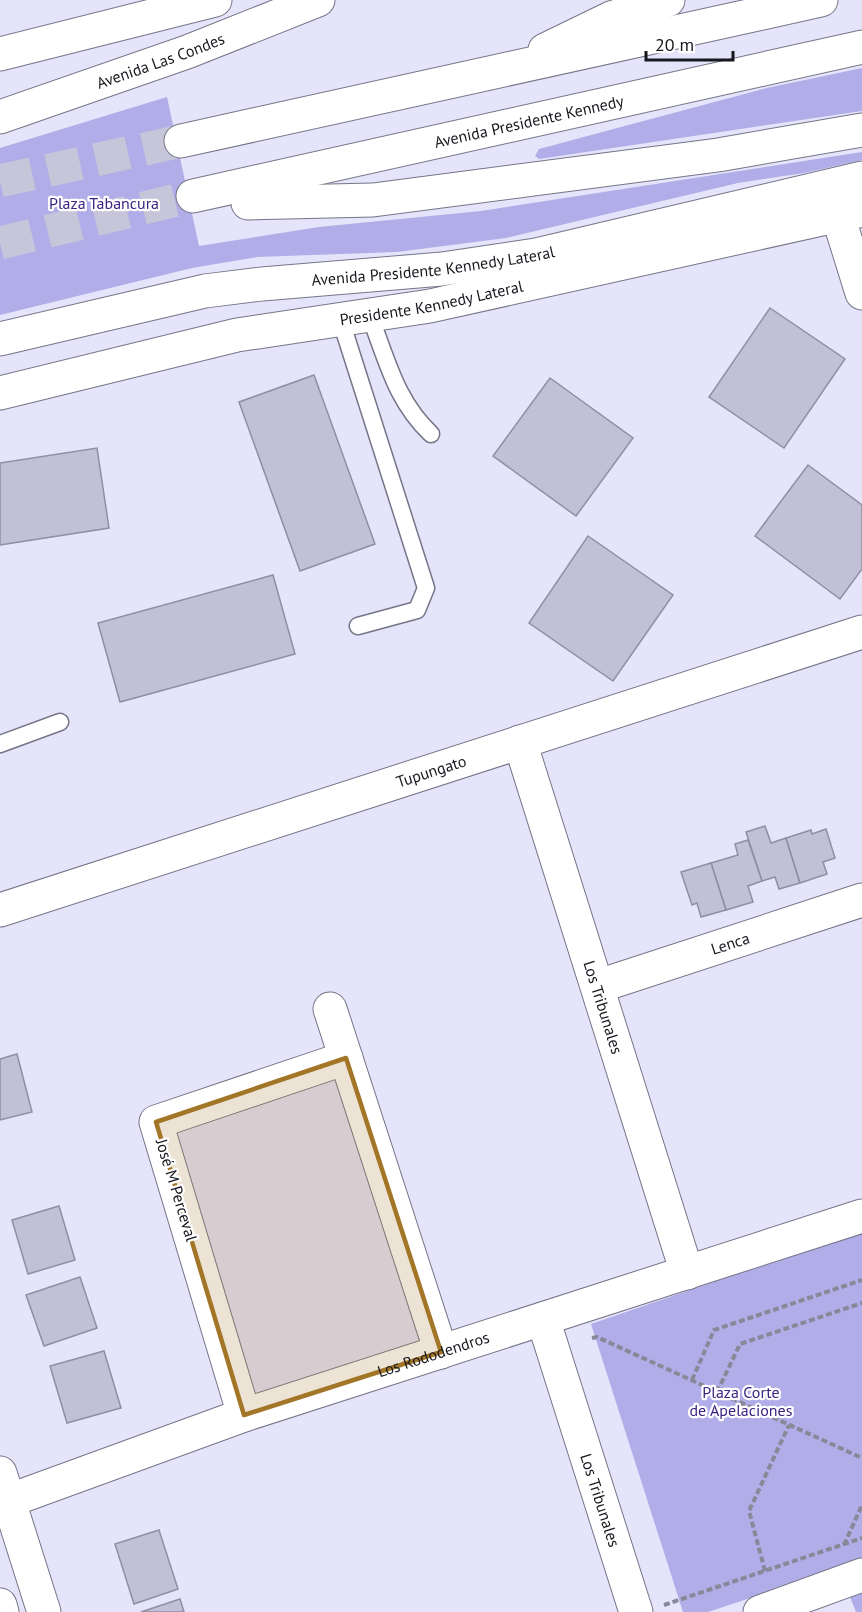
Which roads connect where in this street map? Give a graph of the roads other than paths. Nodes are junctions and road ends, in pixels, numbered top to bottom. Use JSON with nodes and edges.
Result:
{"nodes":[{"id":1,"x":215,"y":0,"type":"edge"},
{"id":2,"x":318,"y":0,"type":"edge"},
{"id":3,"x":668,"y":0,"type":"edge"},
{"id":4,"x":820,"y":0,"type":"edge"},
{"id":5,"x":862,"y":47,"type":"edge"},
{"id":6,"x":0,"y":54,"type":"edge"},
{"id":7,"x":509,"y":71,"type":"junction"},
{"id":8,"x":0,"y":117,"type":"edge"},
{"id":9,"x":862,"y":130,"type":"edge"},
{"id":10,"x":181,"y":141,"type":"tunnel mouth"},
{"id":11,"x":862,"y":178,"type":"edge"},
{"id":12,"x":193,"y":196,"type":"tunnel mouth"},
{"id":13,"x":248,"y":203,"type":"dead end"},
{"id":14,"x":850,"y":213,"type":"edge"},
{"id":15,"x":862,"y":293,"type":"edge"},
{"id":16,"x":355,"y":316,"type":"junction"},
{"id":17,"x":0,"y":339,"type":"edge"},
{"id":18,"x":0,"y":393,"type":"edge"},
{"id":19,"x":431,"y":434,"type":"dead end"},
{"id":20,"x":358,"y":626,"type":"dead end"},
{"id":21,"x":862,"y":632,"type":"edge"},
{"id":22,"x":60,"y":722,"type":"dead end"},
{"id":23,"x":520,"y":742,"type":"junction"},
{"id":24,"x":0,"y":744,"type":"edge"},
{"id":25,"x":862,"y":900,"type":"edge"},
{"id":26,"x":0,"y":910,"type":"edge"},
{"id":27,"x":599,"y":986,"type":"junction"},
{"id":28,"x":330,"y":1009,"type":"dead end"},
{"id":29,"x":346,"y":1058,"type":"junction"},
{"id":30,"x":862,"y":1216,"type":"edge"},
{"id":31,"x":687,"y":1273,"type":"junction"},
{"id":32,"x":547,"y":1332,"type":"junction"},
{"id":33,"x":441,"y":1352,"type":"junction"},
{"id":34,"x":244,"y":1415,"type":"junction"},
{"id":35,"x":4,"y":1487,"type":"edge"},
{"id":36,"x":862,"y":1575,"type":"edge"},
{"id":37,"x":0,"y":1605,"type":"edge"},
{"id":38,"x":645,"y":1610,"type":"edge"},
{"id":39,"x":2,"y":1612,"type":"edge"},
{"id":40,"x":44,"y":1612,"type":"edge"},
{"id":41,"x":760,"y":1612,"type":"edge"}],
"edges":[{"from":1,"to":6,"type":"main road"},
{"from":2,"to":8,"type":"main road","name":"Avenida Las Condes"},
{"from":3,"to":7,"type":"main road"},
{"from":4,"to":7,"type":"main road"},
{"from":5,"to":12,"type":"main road","name":"Avenida Presidente Kennedy"},
{"from":7,"to":10,"type":"main road"},
{"from":9,"to":13,"type":"main road"},
{"from":11,"to":17,"type":"main road","name":"Avenida Presidente Kennedy Lateral"},
{"from":14,"to":15,"type":"main road"},
{"from":14,"to":16,"type":"main road","name":"Presidente Kennedy Lateral"},
{"from":16,"to":18,"type":"main road","name":"Presidente Kennedy Lateral"},
{"from":16,"to":19,"type":"lane"},
{"from":16,"to":20,"type":"lane"},
{"from":21,"to":23,"type":"main road","name":"Tupungato"},
{"from":22,"to":24,"type":"lane"},
{"from":23,"to":26,"type":"main road","name":"Tupungato"},
{"from":23,"to":27,"type":"main road","name":"Los Tribunales"},
{"from":25,"to":27,"type":"main road","name":"Lenca"},
{"from":27,"to":31,"type":"main road","name":"Los Tribunales"},
{"from":28,"to":29,"type":"main road"},
{"from":29,"to":33,"type":"main road"},
{"from":29,"to":34,"type":"main road","name":"José M Perceval"},
{"from":30,"to":31,"type":"main road","name":"Los Rododendros"},
{"from":31,"to":32,"type":"main road","name":"Los Rododendros"},
{"from":32,"to":33,"type":"main road","name":"Los Rododendros"},
{"from":32,"to":38,"type":"main road","name":"Los Tribunales"},
{"from":33,"to":34,"type":"main road","name":"Los Rododendros"},
{"from":34,"to":35,"type":"main road","name":"Los Rododendros"},
{"from":35,"to":40,"type":"main road"},
{"from":36,"to":41,"type":"main road"},
{"from":37,"to":39,"type":"main road"}]}
